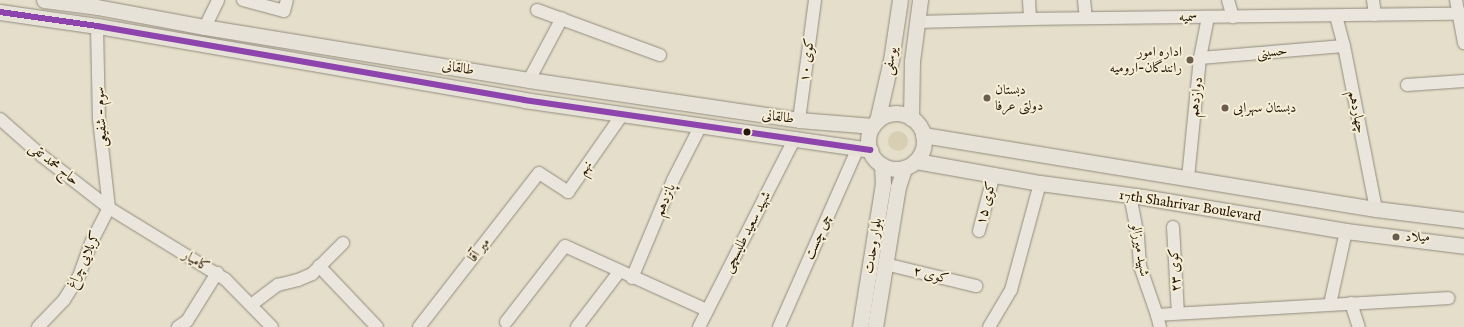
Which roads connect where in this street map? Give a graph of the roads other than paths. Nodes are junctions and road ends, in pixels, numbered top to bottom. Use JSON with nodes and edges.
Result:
{"nodes":[{"id":1,"x":44,"y":0,"type":"edge"},
{"id":2,"x":218,"y":0,"type":"edge"},
{"id":3,"x":243,"y":0,"type":"edge"},
{"id":4,"x":287,"y":0,"type":"edge"},
{"id":5,"x":815,"y":0,"type":"edge"},
{"id":6,"x":900,"y":0,"type":"edge"},
{"id":7,"x":920,"y":0,"type":"edge"},
{"id":8,"x":1029,"y":0,"type":"edge"},
{"id":9,"x":1084,"y":0,"type":"edge"},
{"id":10,"x":1228,"y":0,"type":"edge"},
{"id":11,"x":1373,"y":0,"type":"edge"},
{"id":12,"x":1456,"y":0,"type":"edge"},
{"id":13,"x":97,"y":4,"type":"edge"},
{"id":14,"x":537,"y":10,"type":"dead end"},
{"id":15,"x":0,"y":12,"type":"edge"},
{"id":16,"x":1462,"y":14,"type":"edge"},
{"id":17,"x":1375,"y":15,"type":"junction"},
{"id":18,"x":1233,"y":16,"type":"junction"},
{"id":19,"x":1336,"y":16,"type":"junction"},
{"id":20,"x":1208,"y":17,"type":"junction"},
{"id":21,"x":562,"y":18,"type":"junction"},
{"id":22,"x":1030,"y":18,"type":"junction"},
{"id":23,"x":1086,"y":18,"type":"junction"},
{"id":24,"x":916,"y":22,"type":"junction"},
{"id":25,"x":97,"y":26,"type":"junction"},
{"id":26,"x":205,"y":27,"type":"junction"},
{"id":27,"x":1464,"y":43,"type":"edge"},
{"id":28,"x":1344,"y":46,"type":"junction"},
{"id":29,"x":660,"y":55,"type":"dead end"},
{"id":30,"x":1200,"y":58,"type":"junction"},
{"id":31,"x":891,"y":60,"type":"junction"},
{"id":32,"x":912,"y":60,"type":"junction"},
{"id":33,"x":529,"y":80,"type":"junction"},
{"id":34,"x":1464,"y":81,"type":"edge"},
{"id":35,"x":1407,"y":85,"type":"dead end"},
{"id":36,"x":622,"y":114,"type":"junction"},
{"id":37,"x":911,"y":118,"type":"junction"},
{"id":38,"x":0,"y":119,"type":"edge"},
{"id":39,"x":799,"y":120,"type":"junction"},
{"id":40,"x":875,"y":123,"type":"junction"},
{"id":41,"x":701,"y":125,"type":"junction"},
{"id":42,"x":923,"y":136,"type":"junction"},
{"id":43,"x":795,"y":138,"type":"junction"},
{"id":44,"x":864,"y":149,"type":"junction"},
{"id":45,"x":910,"y":164,"type":"junction"},
{"id":46,"x":882,"y":165,"type":"junction"},
{"id":47,"x":1146,"y":171,"type":"junction"},
{"id":48,"x":539,"y":174,"type":"joint"},
{"id":49,"x":994,"y":174,"type":"junction"},
{"id":50,"x":1188,"y":178,"type":"junction"},
{"id":51,"x":1040,"y":183,"type":"junction"},
{"id":52,"x":1136,"y":196,"type":"junction"},
{"id":53,"x":109,"y":208,"type":"junction"},
{"id":54,"x":1376,"y":209,"type":"junction"},
{"id":55,"x":1464,"y":220,"type":"edge"},
{"id":56,"x":1173,"y":227,"type":"dead end"},
{"id":57,"x":979,"y":231,"type":"dead end"},
{"id":58,"x":1346,"y":231,"type":"junction"},
{"id":59,"x":343,"y":243,"type":"dead end"},
{"id":60,"x":1464,"y":246,"type":"edge"},
{"id":61,"x":885,"y":264,"type":"junction"},
{"id":62,"x":319,"y":266,"type":"junction"},
{"id":63,"x":619,"y":272,"type":"junction"},
{"id":64,"x":216,"y":273,"type":"junction"},
{"id":65,"x":632,"y":278,"type":"junction"},
{"id":66,"x":976,"y":286,"type":"dead end"},
{"id":67,"x":1449,"y":298,"type":"dead end"},
{"id":68,"x":1351,"y":303,"type":"junction"},
{"id":69,"x":1330,"y":304,"type":"junction"},
{"id":70,"x":251,"y":305,"type":"junction"},
{"id":71,"x":707,"y":310,"type":"junction"},
{"id":72,"x":1178,"y":313,"type":"junction"},
{"id":73,"x":1159,"y":321,"type":"edge"},
{"id":74,"x":506,"y":322,"type":"dead end"},
{"id":75,"x":38,"y":327,"type":"edge"},
{"id":76,"x":178,"y":327,"type":"edge"},
{"id":77,"x":272,"y":327,"type":"edge"},
{"id":78,"x":377,"y":327,"type":"edge"},
{"id":79,"x":419,"y":327,"type":"edge"},
{"id":80,"x":577,"y":327,"type":"edge"},
{"id":81,"x":699,"y":327,"type":"edge"},
{"id":82,"x":779,"y":327,"type":"edge"},
{"id":83,"x":860,"y":327,"type":"edge"},
{"id":84,"x":875,"y":327,"type":"edge"},
{"id":85,"x":989,"y":327,"type":"edge"},
{"id":86,"x":1359,"y":327,"type":"edge"}],
"edges":[{"from":1,"to":13,"type":"main road","name":"طالقانی"},
{"from":2,"to":26,"type":"street"},
{"from":3,"to":4,"type":"street"},
{"from":5,"to":39,"type":"street","name":"کوی ۱۰"},
{"from":6,"to":31,"type":"main road","name":"یوسفی"},
{"from":7,"to":24,"type":"main road","name":"یوسفی"},
{"from":8,"to":22,"type":"street"},
{"from":9,"to":23,"type":"street"},
{"from":10,"to":18,"type":"street"},
{"from":11,"to":17,"type":"street"},
{"from":12,"to":16,"type":"street"},
{"from":13,"to":25,"type":"main road"},
{"from":13,"to":26,"type":"main road","name":"طالقانی"},
{"from":14,"to":21,"type":"street"},
{"from":15,"to":25,"type":"main road","name":"طالقانی"},
{"from":16,"to":17,"type":"street","name":"سمیه"},
{"from":16,"to":27,"type":"street"},
{"from":17,"to":19,"type":"street","name":"سمیه"},
{"from":18,"to":19,"type":"street","name":"سمیه"},
{"from":18,"to":20,"type":"street","name":"سمیه"},
{"from":19,"to":28,"type":"street","name":"چهاردهم"},
{"from":20,"to":23,"type":"street","name":"سمیه"},
{"from":20,"to":30,"type":"street","name":"دوازدهم"},
{"from":21,"to":29,"type":"street"},
{"from":21,"to":33,"type":"street"},
{"from":22,"to":23,"type":"street","name":"سمیه"},
{"from":22,"to":24,"type":"street","name":"سمیه"},
{"from":24,"to":32,"type":"main road","name":"یوسفی"},
{"from":25,"to":36,"type":"main road","name":"طالقانی"},
{"from":25,"to":53,"type":"street","name":"سوم - شفیعی"},
{"from":26,"to":33,"type":"main road","name":"طالقانی"},
{"from":28,"to":30,"type":"street","name":"حسینی"},
{"from":28,"to":54,"type":"street","name":"چهاردهم"},
{"from":30,"to":50,"type":"street","name":"دوازدهم"},
{"from":31,"to":32,"type":"main road"},
{"from":31,"to":40,"type":"main road","name":"یوسفی"},
{"from":32,"to":37,"type":"main road","name":"یوسفی"},
{"from":33,"to":39,"type":"main road","name":"طالقانی"},
{"from":34,"to":35,"type":"street"},
{"from":36,"to":41,"type":"main road","name":"طالقانی"},
{"from":36,"to":48,"type":"street","name":"نهم"},
{"from":37,"to":40,"type":"main road"},
{"from":37,"to":42,"type":"main road"},
{"from":38,"to":53,"type":"street","name":"حاج محمد تقی"},
{"from":39,"to":40,"type":"main road","name":"طالقانی"},
{"from":40,"to":44,"type":"main road"},
{"from":41,"to":43,"type":"main road","name":"طالقانی"},
{"from":41,"to":65,"type":"street","name":"پانزدهم"},
{"from":42,"to":45,"type":"main road"},
{"from":42,"to":47,"type":"main road","name":"17th Shahrivar Boulevard"},
{"from":43,"to":44,"type":"main road","name":"طالقانی"},
{"from":43,"to":71,"type":"street","name":"شهید سعید طلیسچی"},
{"from":44,"to":46,"type":"main road"},
{"from":44,"to":82,"type":"street","name":"چی چست"},
{"from":45,"to":46,"type":"main road"},
{"from":45,"to":49,"type":"main road","name":"17th Shahrivar Boulevard"},
{"from":45,"to":61,"type":"main road","name":"بلوار وحدت"},
{"from":46,"to":83,"type":"main road","name":"بلوار وحدت"},
{"from":47,"to":50,"type":"main road","name":"17th Shahrivar Boulevard"},
{"from":47,"to":52,"type":"main road"},
{"from":48,"to":79,"type":"street","name":"میر آقا"},
{"from":49,"to":51,"type":"main road","name":"17th Shahrivar Boulevard"},
{"from":49,"to":57,"type":"street","name":"کوی ۱۵"},
{"from":50,"to":54,"type":"main road","name":"17th Shahrivar Boulevard"},
{"from":51,"to":52,"type":"main road","name":"17th Shahrivar Boulevard"},
{"from":51,"to":85,"type":"street"},
{"from":52,"to":58,"type":"main road","name":"17th Shahrivar Boulevard"},
{"from":52,"to":73,"type":"street","name":"شهید میرزالو"},
{"from":53,"to":64,"type":"street","name":"کامیار"},
{"from":53,"to":75,"type":"street","name":"کربلایی چراغ"},
{"from":54,"to":55,"type":"main road","name":"17th Shahrivar Boulevard"},
{"from":56,"to":72,"type":"street","name":"کوی ۲۳"},
{"from":58,"to":60,"type":"main road","name":"17th Shahrivar Boulevard"},
{"from":58,"to":69,"type":"street"},
{"from":59,"to":62,"type":"street"},
{"from":61,"to":66,"type":"street","name":"کوی ۲"},
{"from":61,"to":84,"type":"main road","name":"بلوار وحدت"},
{"from":62,"to":70,"type":"street"},
{"from":62,"to":78,"type":"street"},
{"from":63,"to":65,"type":"street"},
{"from":63,"to":74,"type":"street"},
{"from":63,"to":80,"type":"street"},
{"from":64,"to":70,"type":"street","name":"کامیار"},
{"from":64,"to":76,"type":"street"},
{"from":65,"to":71,"type":"street"},
{"from":67,"to":68,"type":"street"},
{"from":68,"to":69,"type":"street"},
{"from":68,"to":86,"type":"street"},
{"from":69,"to":72,"type":"street"},
{"from":70,"to":77,"type":"street","name":"کامیار"},
{"from":71,"to":81,"type":"street","name":"شهید سعید طلیسچی"},
{"from":72,"to":73,"type":"street"}]}
